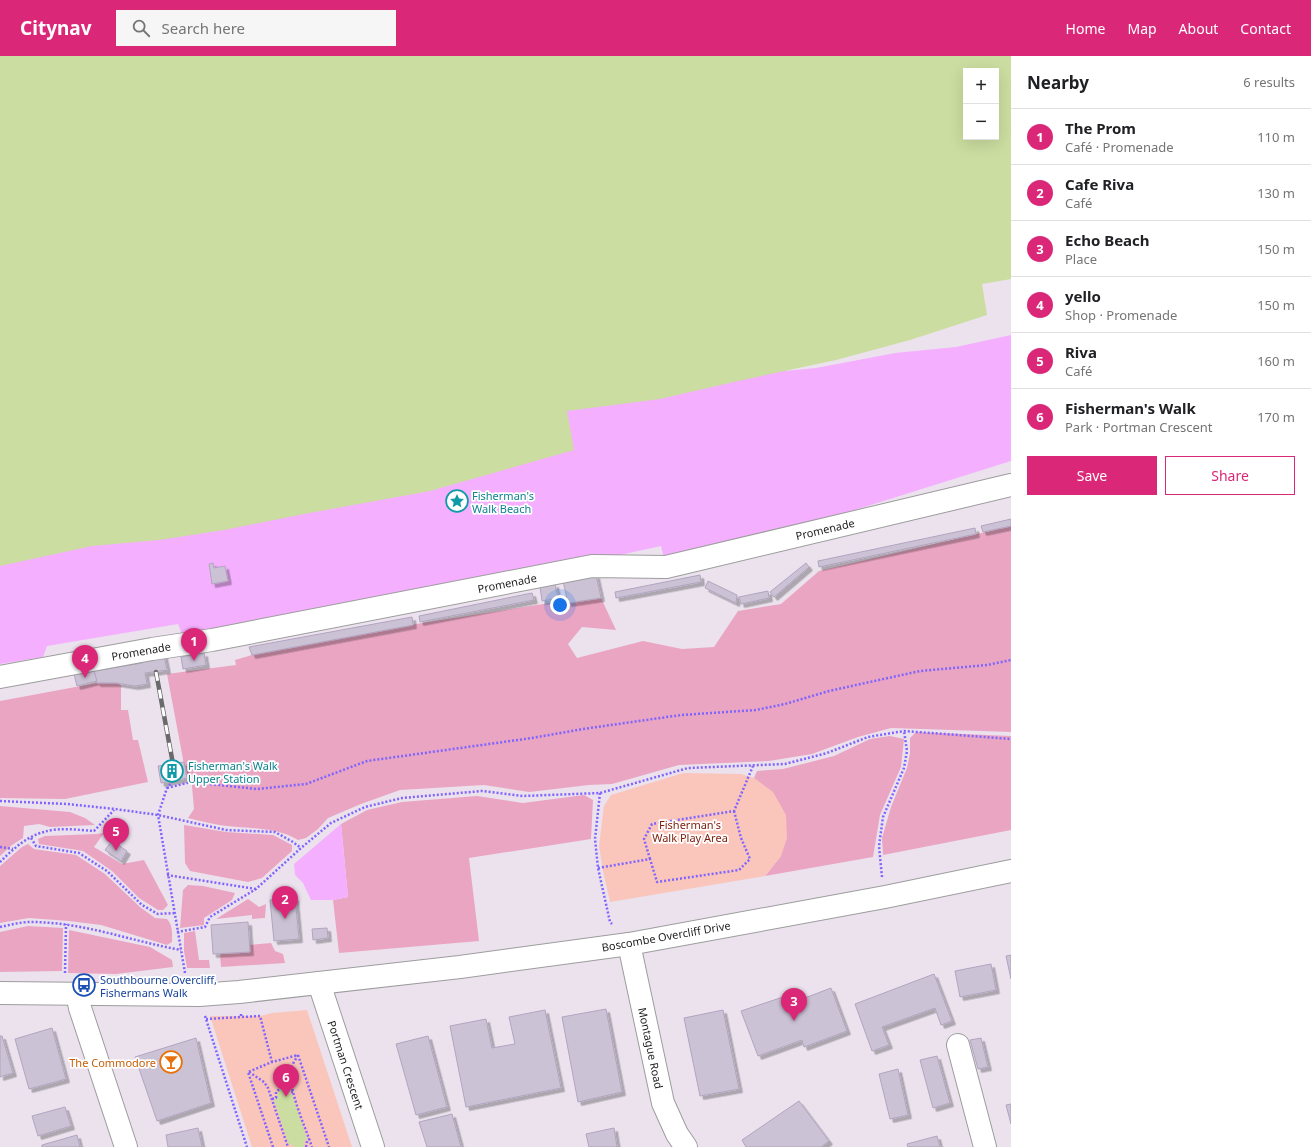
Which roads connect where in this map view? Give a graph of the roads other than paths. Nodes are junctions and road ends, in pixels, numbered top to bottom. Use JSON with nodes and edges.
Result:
{"nodes":[{"id":1,"x":1011,"y":485,"type":"edge"},
{"id":2,"x":0,"y":677,"type":"edge"},
{"id":3,"x":1011,"y":871,"type":"edge"},
{"id":4,"x":629,"y":944,"type":"junction"},
{"id":5,"x":319,"y":983,"type":"junction"},
{"id":6,"x":0,"y":993,"type":"edge"},
{"id":7,"x":77,"y":993,"type":"junction"},
{"id":8,"x":958,"y":1045,"type":"dead end"},
{"id":9,"x":126,"y":1147,"type":"edge"},
{"id":10,"x":373,"y":1147,"type":"edge"},
{"id":11,"x":686,"y":1147,"type":"edge"},
{"id":12,"x":985,"y":1147,"type":"edge"}],
"edges":[{"from":1,"to":2,"type":"street","name":"Promenade"},
{"from":3,"to":4,"type":"street","name":"Boscombe Overcliff Drive"},
{"from":4,"to":5,"type":"street","name":"Boscombe Overcliff Drive"},
{"from":4,"to":11,"type":"street","name":"Montague Road"},
{"from":5,"to":7,"type":"street","name":"Boscombe Overcliff Drive"},
{"from":5,"to":10,"type":"street","name":"Portman Crescent"},
{"from":6,"to":7,"type":"street","name":"Boscombe Overcliff Drive"},
{"from":7,"to":9,"type":"street"},
{"from":8,"to":12,"type":"street"}]}
